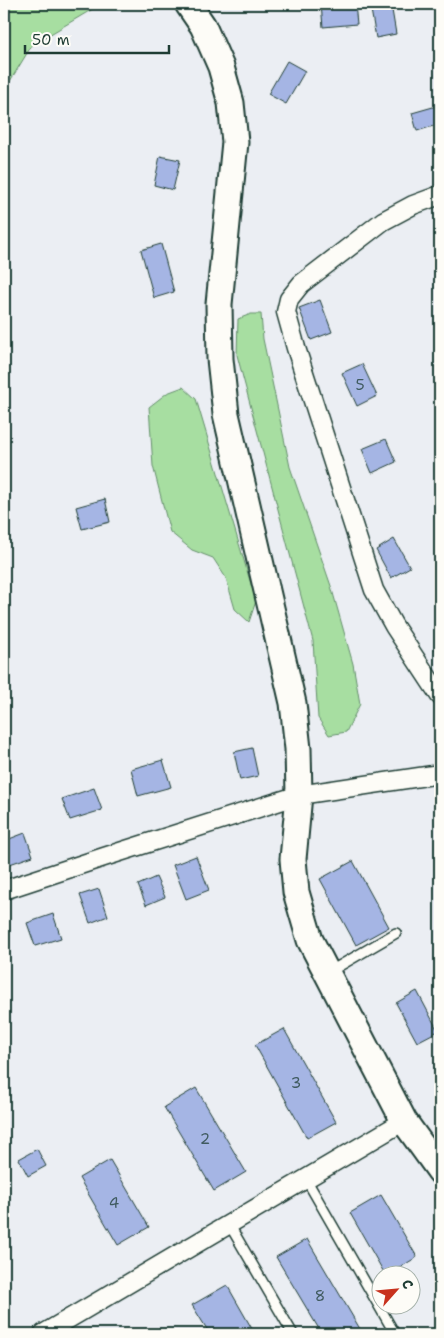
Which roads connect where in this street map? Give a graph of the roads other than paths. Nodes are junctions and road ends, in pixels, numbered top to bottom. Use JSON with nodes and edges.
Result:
{"nodes":[{"id":1,"x":188,"y":4,"type":"edge"},
{"id":2,"x":440,"y":195,"type":"edge"},
{"id":3,"x":440,"y":696,"type":"edge"},
{"id":4,"x":440,"y":775,"type":"edge"},
{"id":5,"x":299,"y":795,"type":"junction"},
{"id":6,"x":4,"y":890,"type":"edge"},
{"id":7,"x":396,"y":933,"type":"dead end"},
{"id":8,"x":327,"y":973,"type":"junction"},
{"id":9,"x":404,"y":1121,"type":"junction"},
{"id":10,"x":440,"y":1170,"type":"edge"},
{"id":11,"x":306,"y":1178,"type":"junction"},
{"id":12,"x":229,"y":1224,"type":"junction"},
{"id":13,"x":43,"y":1334,"type":"edge"},
{"id":14,"x":293,"y":1334,"type":"edge"},
{"id":15,"x":395,"y":1334,"type":"edge"}],
"edges":[{"from":1,"to":5,"type":"main road"},
{"from":2,"to":3,"type":"street"},
{"from":4,"to":5,"type":"street"},
{"from":5,"to":6,"type":"street"},
{"from":5,"to":8,"type":"main road"},
{"from":7,"to":8,"type":"lane"},
{"from":8,"to":9,"type":"main road"},
{"from":9,"to":10,"type":"main road"},
{"from":9,"to":11,"type":"street"},
{"from":11,"to":12,"type":"street"},
{"from":11,"to":15,"type":"lane"},
{"from":12,"to":13,"type":"street"},
{"from":12,"to":14,"type":"lane"}]}
